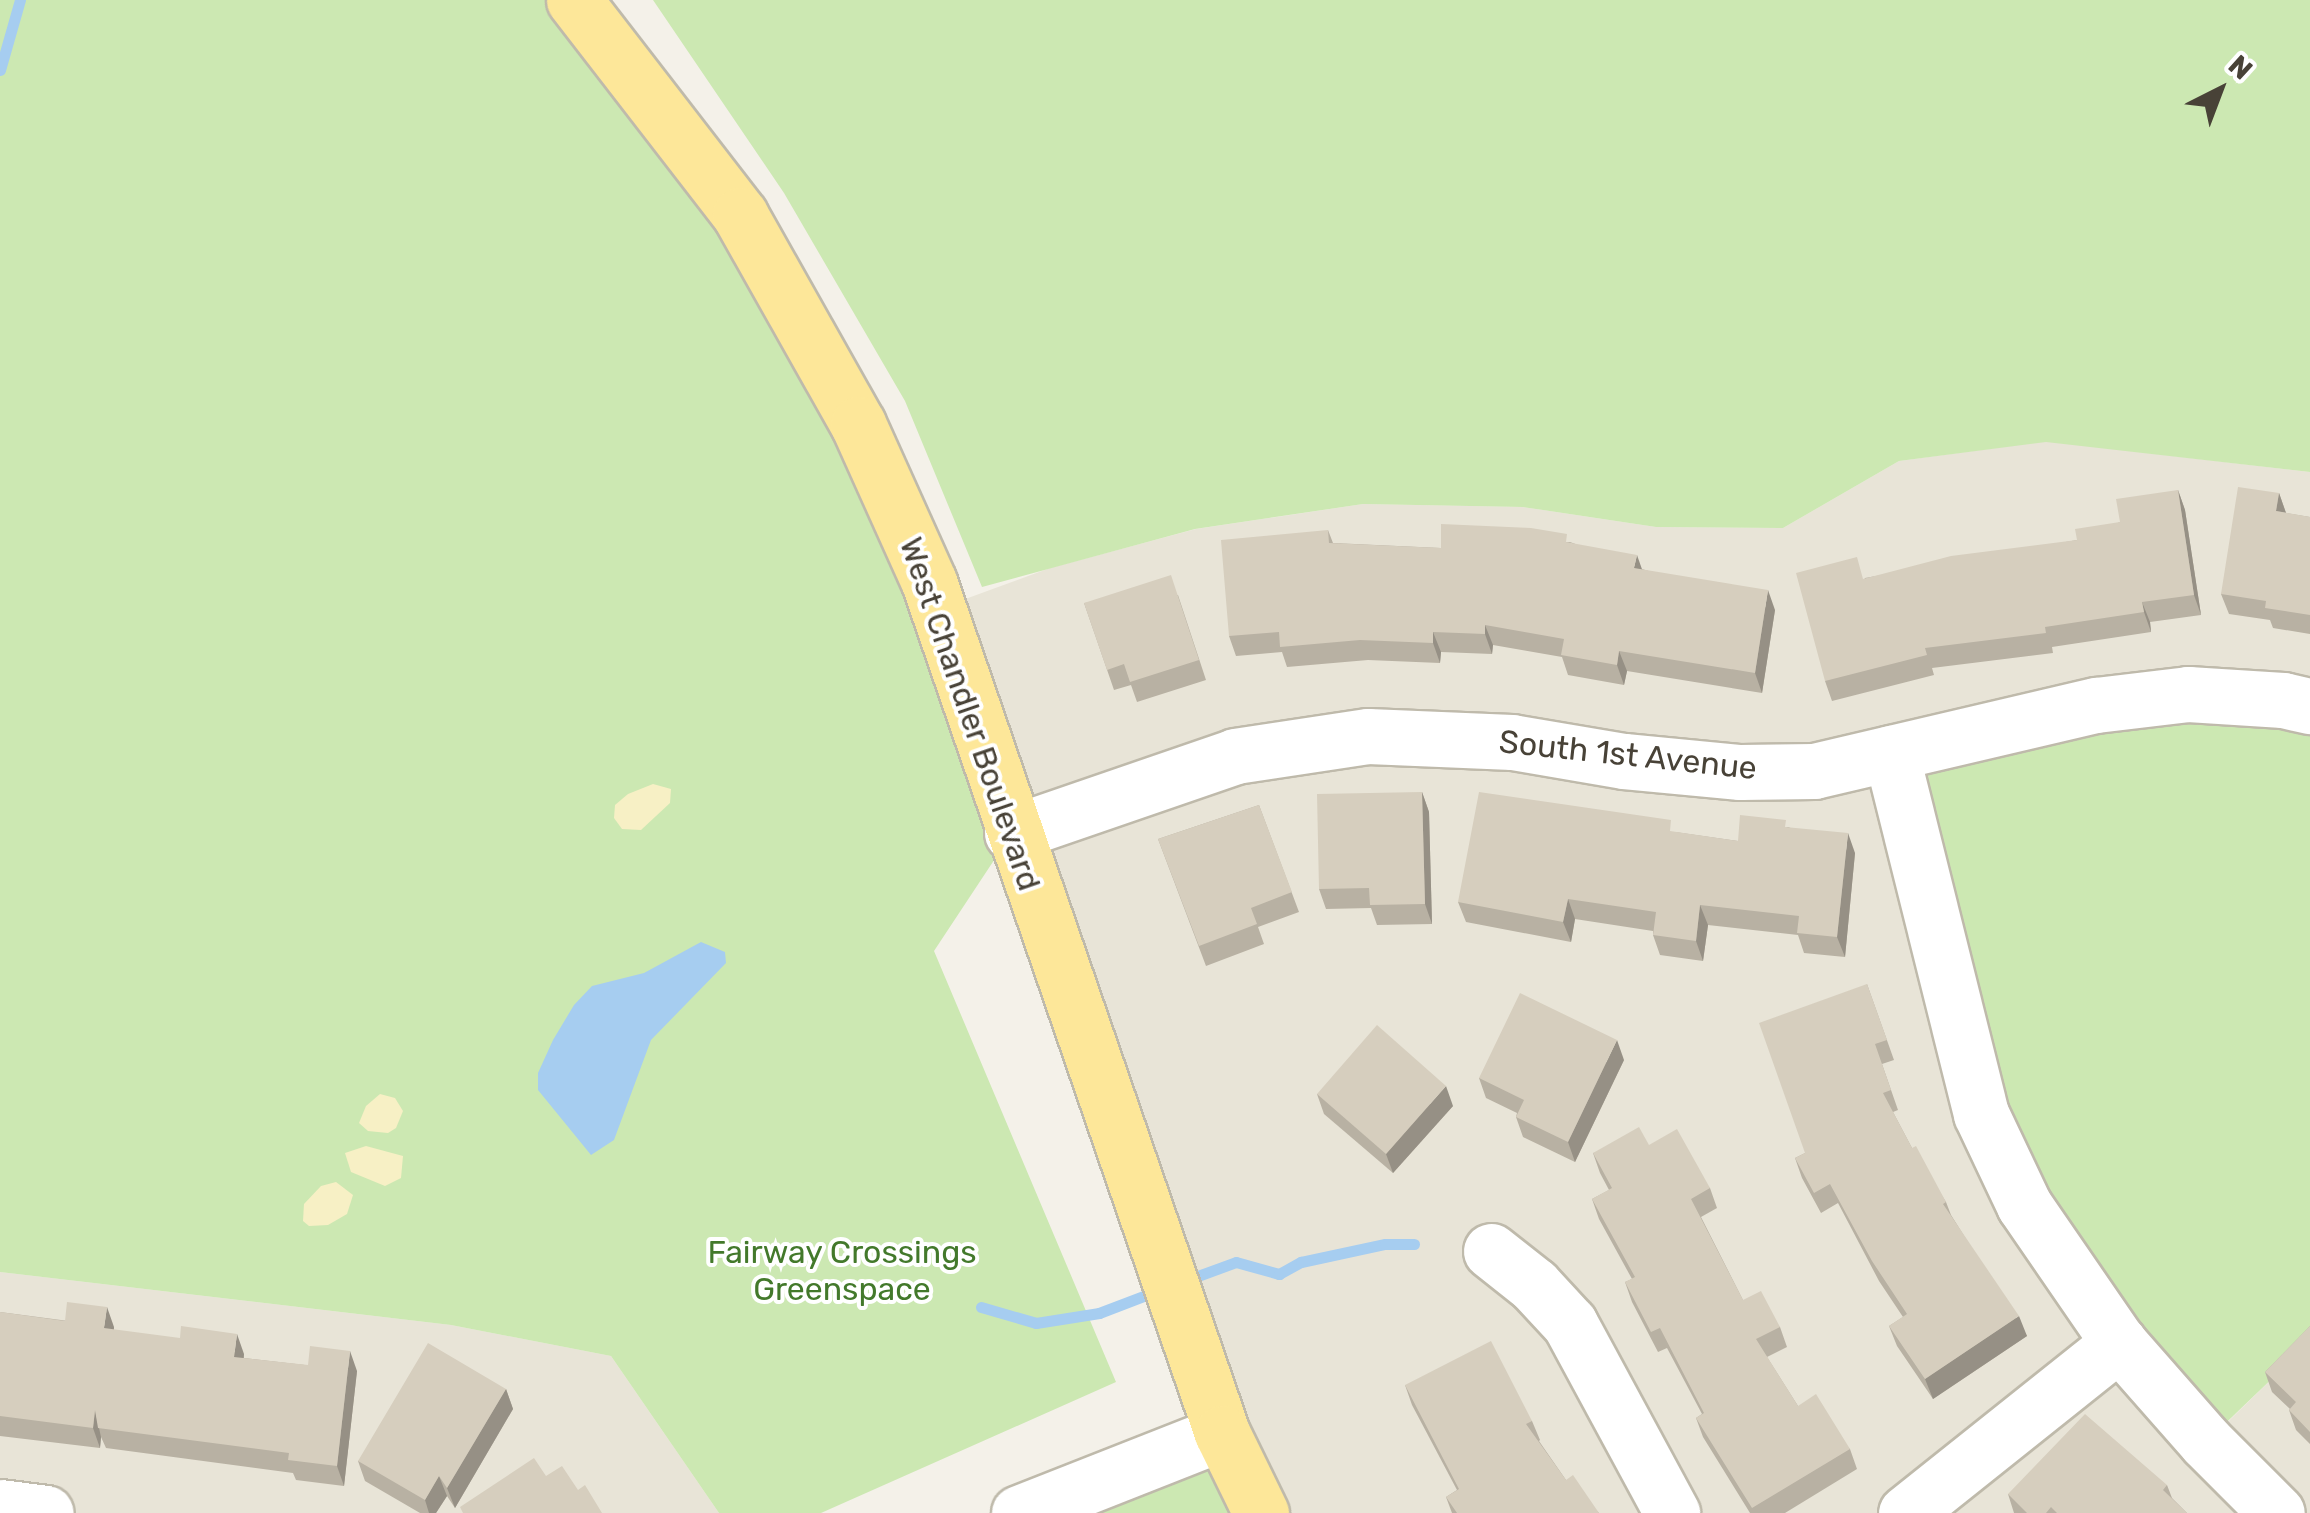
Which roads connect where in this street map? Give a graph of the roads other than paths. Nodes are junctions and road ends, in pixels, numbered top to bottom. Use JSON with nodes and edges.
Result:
{"nodes":[{"id":1,"x":574,"y":0,"type":"edge"},
{"id":2,"x":2310,"y":706,"type":"edge"},
{"id":3,"x":1891,"y":753,"type":"junction"},
{"id":4,"x":1012,"y":833,"type":"junction"},
{"id":5,"x":1491,"y":1251,"type":"dead end"},
{"id":6,"x":2119,"y":1343,"type":"junction"},
{"id":7,"x":1222,"y":1433,"type":"junction"},
{"id":8,"x":0,"y":1507,"type":"edge"},
{"id":9,"x":46,"y":1513,"type":"edge"},
{"id":10,"x":1019,"y":1513,"type":"edge"},
{"id":11,"x":1261,"y":1513,"type":"edge"},
{"id":12,"x":1672,"y":1513,"type":"edge"},
{"id":13,"x":1906,"y":1513,"type":"edge"},
{"id":14,"x":2277,"y":1513,"type":"edge"}],
"edges":[{"from":1,"to":4,"type":"main road","name":"West Chandler Boulevard"},
{"from":2,"to":3,"type":"street","name":"South 1st Avenue"},
{"from":3,"to":4,"type":"street","name":"South 1st Avenue"},
{"from":3,"to":6,"type":"street"},
{"from":4,"to":7,"type":"main road","name":"West Chandler Boulevard"},
{"from":5,"to":12,"type":"street"},
{"from":6,"to":13,"type":"street"},
{"from":6,"to":14,"type":"street"},
{"from":7,"to":10,"type":"street"},
{"from":7,"to":11,"type":"main road","name":"West Chandler Boulevard"},
{"from":8,"to":9,"type":"street"}]}
